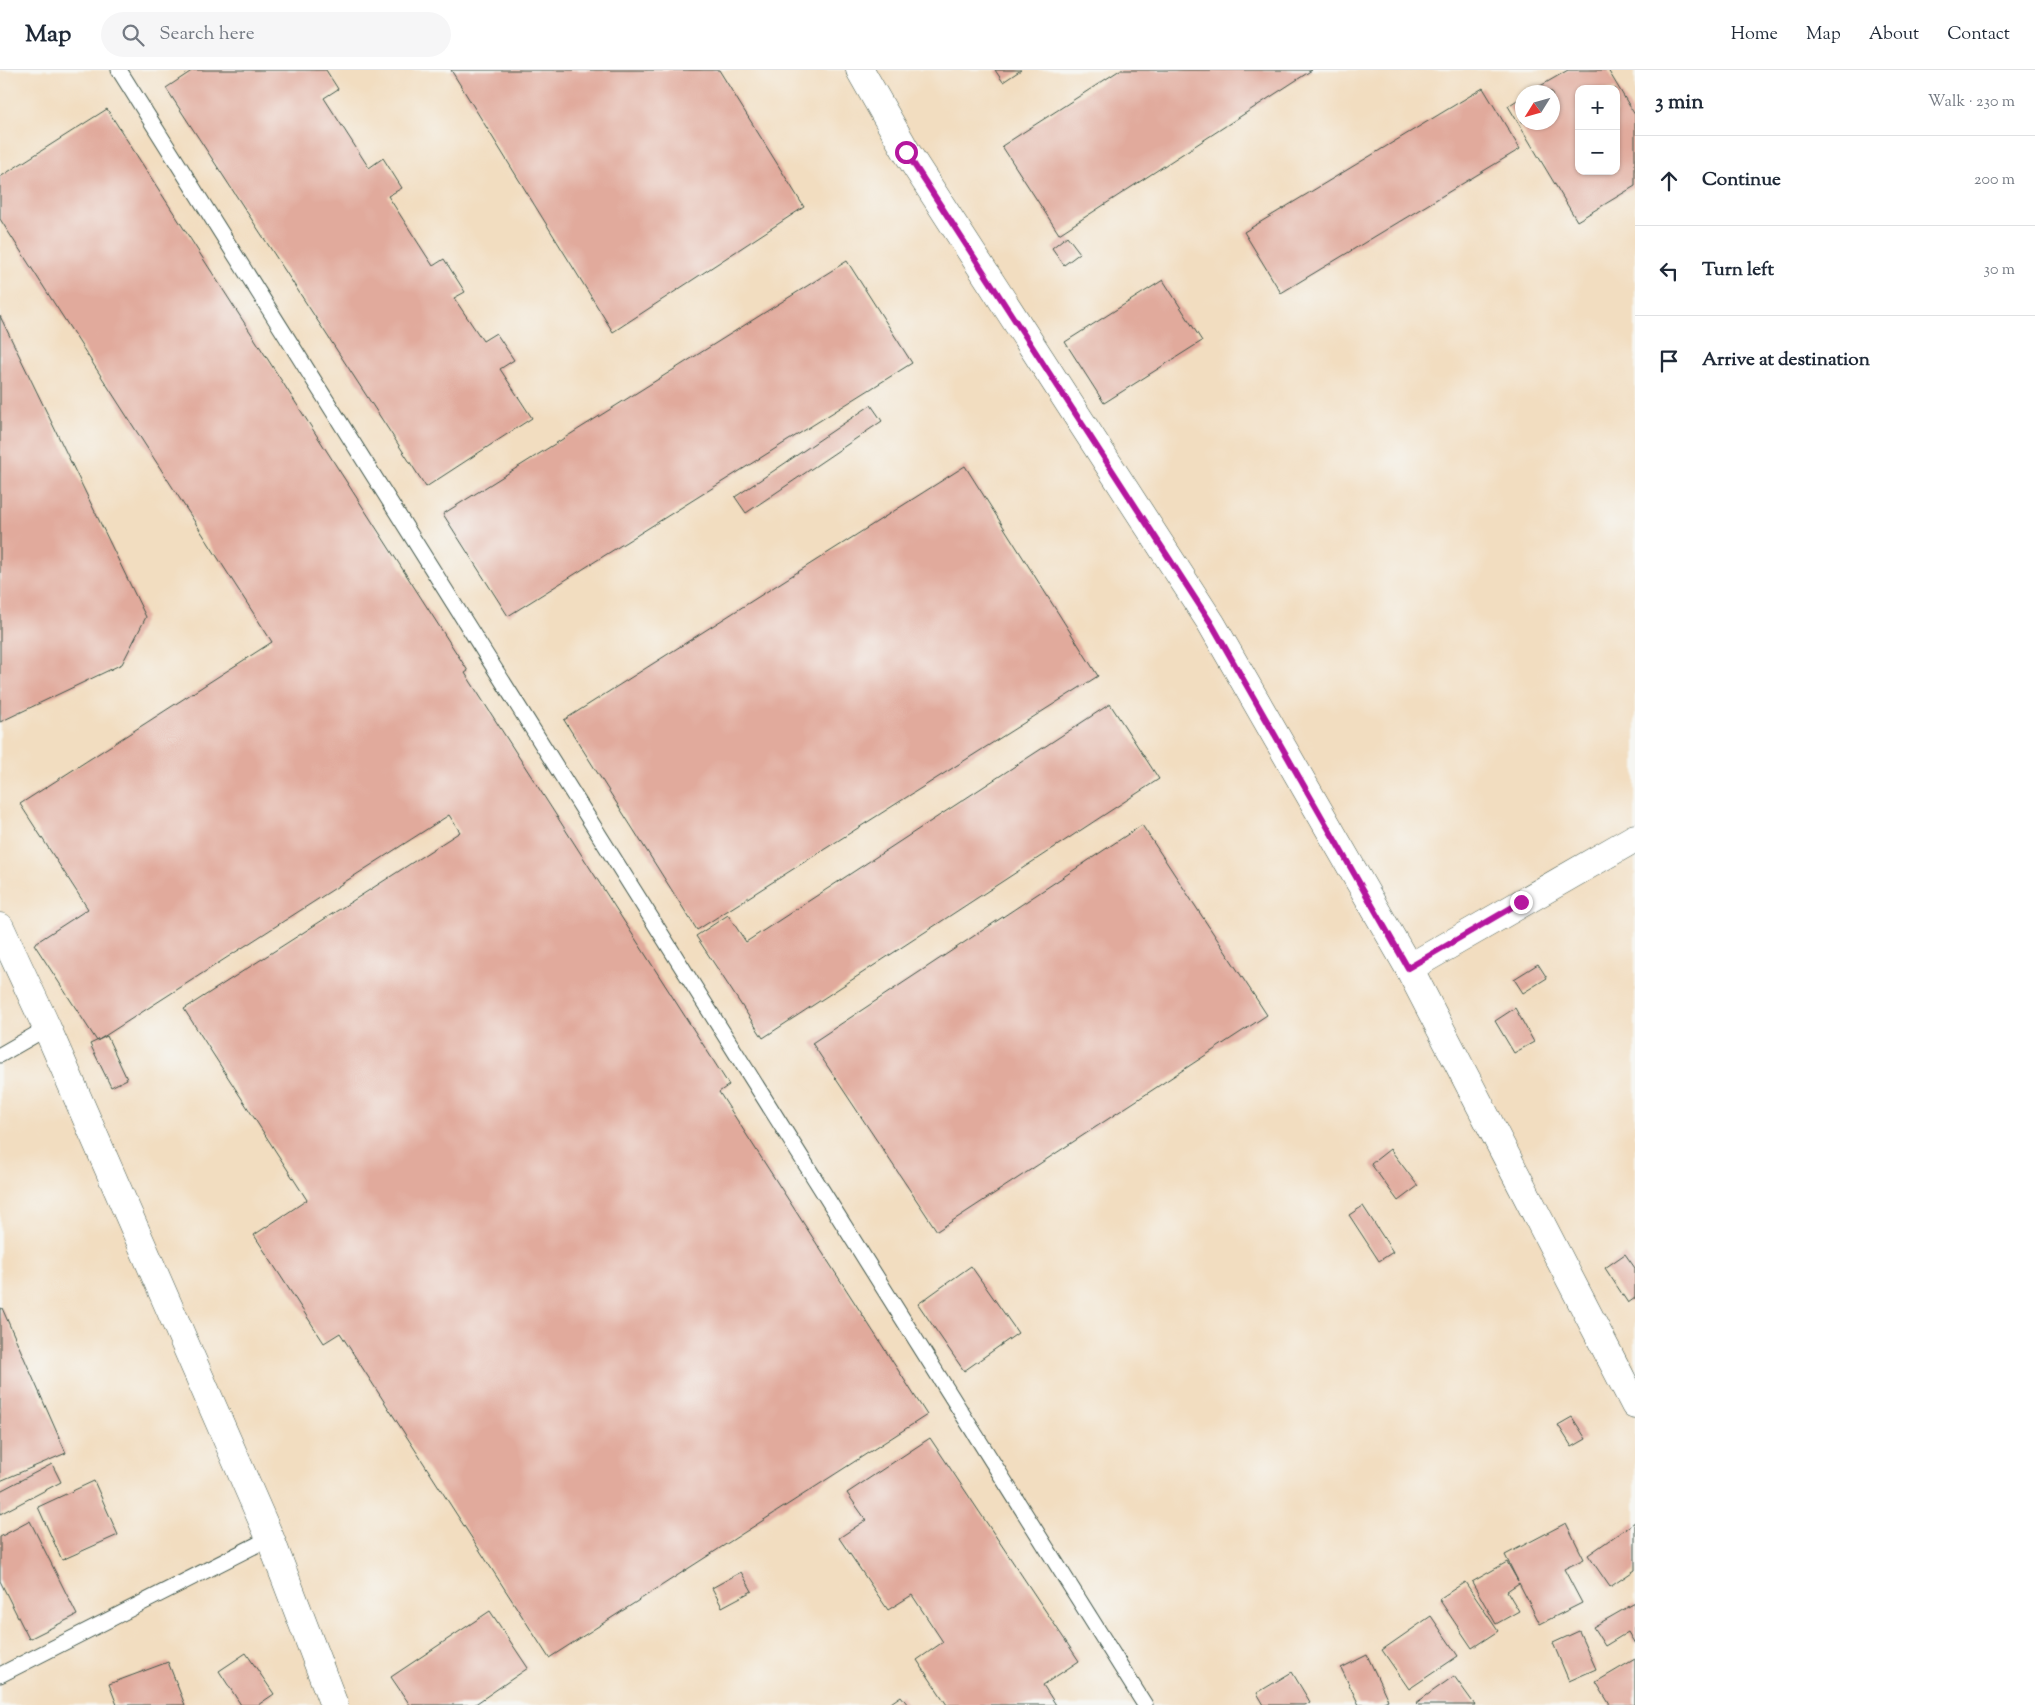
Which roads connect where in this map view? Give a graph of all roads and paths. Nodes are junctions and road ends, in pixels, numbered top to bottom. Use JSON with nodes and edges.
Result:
{"nodes":[{"id":1,"x":120,"y":70,"type":"edge"},
{"id":2,"x":860,"y":70,"type":"edge"},
{"id":3,"x":1635,"y":838,"type":"edge"},
{"id":4,"x":0,"y":928,"type":"edge"},
{"id":5,"x":1408,"y":968,"type":"junction"},
{"id":6,"x":46,"y":1028,"type":"junction"},
{"id":7,"x":0,"y":1056,"type":"edge"},
{"id":8,"x":1635,"y":1405,"type":"edge"},
{"id":9,"x":270,"y":1538,"type":"junction"},
{"id":10,"x":0,"y":1675,"type":"edge"},
{"id":11,"x":334,"y":1705,"type":"edge"},
{"id":12,"x":1145,"y":1705,"type":"edge"}],
"edges":[{"from":1,"to":12,"type":"lane"},
{"from":2,"to":5,"type":"street"},
{"from":3,"to":5,"type":"street"},
{"from":4,"to":6,"type":"street"},
{"from":5,"to":8,"type":"street"},
{"from":6,"to":7,"type":"lane"},
{"from":6,"to":9,"type":"street"},
{"from":9,"to":10,"type":"lane"},
{"from":9,"to":11,"type":"street"}]}
